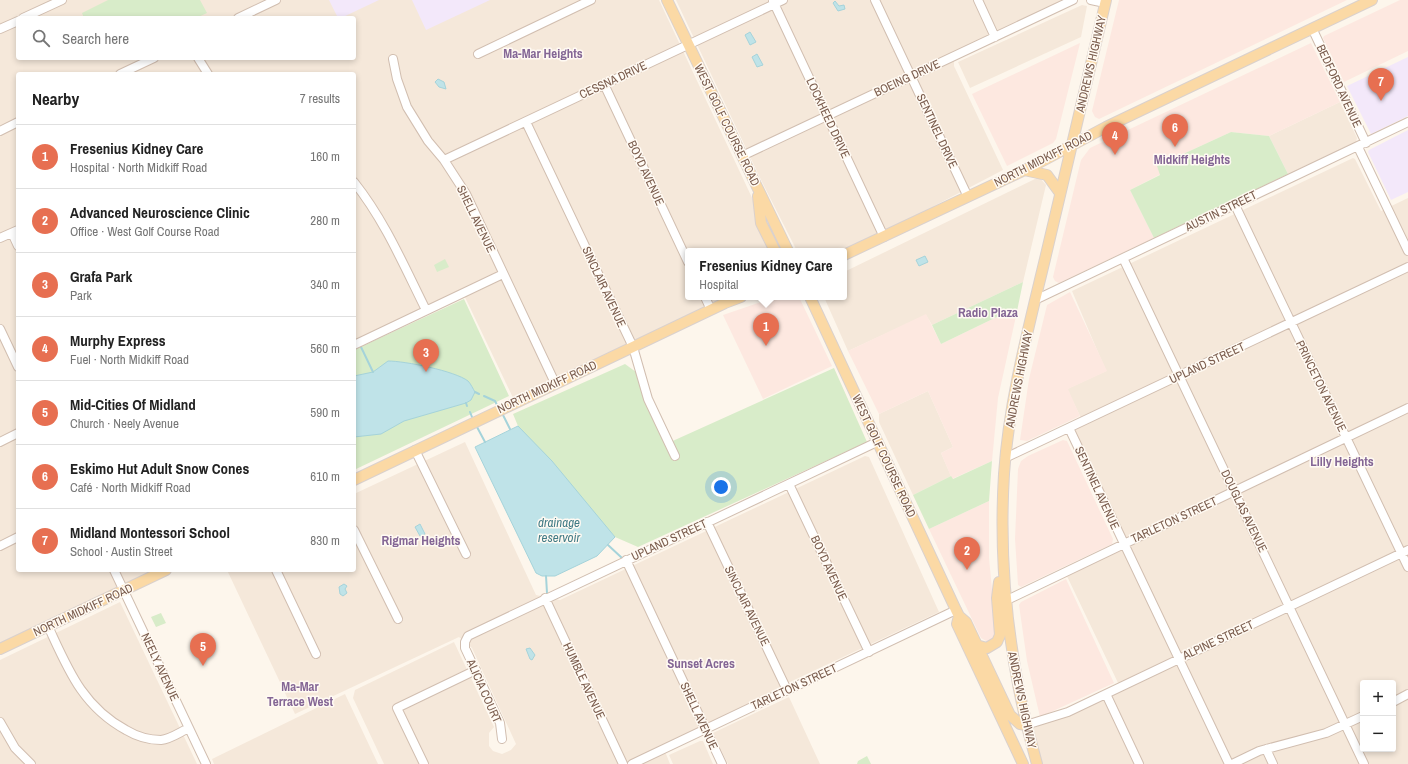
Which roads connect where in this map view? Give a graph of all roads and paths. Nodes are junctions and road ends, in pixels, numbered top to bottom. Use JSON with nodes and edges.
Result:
{"nodes":[{"id":1,"x":62,"y":0,"type":"edge"},
{"id":2,"x":276,"y":0,"type":"edge"},
{"id":3,"x":591,"y":0,"type":"edge"},
{"id":4,"x":667,"y":0,"type":"edge"},
{"id":5,"x":783,"y":0,"type":"edge"},
{"id":6,"x":875,"y":0,"type":"edge"},
{"id":7,"x":978,"y":0,"type":"edge"},
{"id":8,"x":1072,"y":0,"type":"edge"},
{"id":9,"x":1091,"y":0,"type":"edge"},
{"id":10,"x":1372,"y":0,"type":"edge"},
{"id":11,"x":773,"y":2,"type":"edge"},
{"id":12,"x":1105,"y":2,"type":"edge"},
{"id":13,"x":28,"y":16,"type":"edge"},
{"id":14,"x":242,"y":16,"type":"edge"},
{"id":15,"x":16,"y":22,"type":"edge"},
{"id":16,"x":1312,"y":28,"type":"junction"},
{"id":17,"x":0,"y":29,"type":"edge"},
{"id":18,"x":995,"y":37,"type":"junction"},
{"id":19,"x":688,"y":44,"type":"junction"},
{"id":20,"x":478,"y":54,"type":"dead end"},
{"id":21,"x":393,"y":59,"type":"dead end"},
{"id":22,"x":150,"y":60,"type":"edge"},
{"id":23,"x":199,"y":60,"type":"edge"},
{"id":24,"x":124,"y":72,"type":"edge"},
{"id":25,"x":207,"y":72,"type":"edge"},
{"id":26,"x":911,"y":77,"type":"junction"},
{"id":27,"x":604,"y":84,"type":"junction"},
{"id":28,"x":827,"y":116,"type":"junction"},
{"id":29,"x":526,"y":122,"type":"junction"},
{"id":30,"x":1408,"y":122,"type":"edge"},
{"id":31,"x":16,"y":123,"type":"edge"},
{"id":32,"x":0,"y":131,"type":"edge"},
{"id":33,"x":1072,"y":145,"type":"junction"},
{"id":34,"x":1362,"y":145,"type":"junction"},
{"id":35,"x":742,"y":156,"type":"junction"},
{"id":36,"x":444,"y":160,"type":"junction"},
{"id":37,"x":1024,"y":170,"type":"junction"},
{"id":38,"x":356,"y":184,"type":"edge"},
{"id":39,"x":758,"y":188,"type":"junction"},
{"id":40,"x":1060,"y":193,"type":"junction"},
{"id":41,"x":968,"y":197,"type":"junction"},
{"id":42,"x":1235,"y":205,"type":"junction"},
{"id":43,"x":15,"y":231,"type":"edge"},
{"id":44,"x":884,"y":237,"type":"junction"},
{"id":45,"x":0,"y":238,"type":"edge"},
{"id":46,"x":774,"y":248,"type":"edge"},
{"id":47,"x":787,"y":248,"type":"edge"},
{"id":48,"x":1408,"y":251,"type":"edge"},
{"id":49,"x":847,"y":254,"type":"edge"},
{"id":50,"x":685,"y":256,"type":"edge"},
{"id":51,"x":1123,"y":258,"type":"junction"},
{"id":52,"x":1408,"y":267,"type":"edge"},
{"id":53,"x":503,"y":274,"type":"junction"},
{"id":54,"x":706,"y":300,"type":"edge"},
{"id":55,"x":734,"y":300,"type":"edge"},
{"id":56,"x":1035,"y":300,"type":"junction"},
{"id":57,"x":812,"y":301,"type":"edge"},
{"id":58,"x":426,"y":310,"type":"junction"},
{"id":59,"x":711,"y":310,"type":"junction"},
{"id":60,"x":1291,"y":323,"type":"junction"},
{"id":61,"x":1,"y":335,"type":"edge"},
{"id":62,"x":356,"y":344,"type":"edge"},
{"id":63,"x":633,"y":347,"type":"junction"},
{"id":64,"x":16,"y":363,"type":"edge"},
{"id":65,"x":1179,"y":376,"type":"junction"},
{"id":66,"x":555,"y":384,"type":"junction"},
{"id":67,"x":1408,"y":408,"type":"edge"},
{"id":68,"x":1069,"y":428,"type":"junction"},
{"id":69,"x":16,"y":434,"type":"edge"},
{"id":70,"x":1346,"y":438,"type":"junction"},
{"id":71,"x":0,"y":442,"type":"edge"},
{"id":72,"x":877,"y":442,"type":"junction"},
{"id":73,"x":415,"y":450,"type":"junction"},
{"id":74,"x":675,"y":456,"type":"dead end"},
{"id":75,"x":1006,"y":458,"type":"junction"},
{"id":76,"x":356,"y":479,"type":"edge"},
{"id":77,"x":789,"y":484,"type":"junction"},
{"id":78,"x":1234,"y":491,"type":"junction"},
{"id":79,"x":707,"y":522,"type":"junction"},
{"id":80,"x":356,"y":534,"type":"edge"},
{"id":81,"x":16,"y":538,"type":"edge"},
{"id":82,"x":1124,"y":544,"type":"junction"},
{"id":83,"x":0,"y":546,"type":"edge"},
{"id":84,"x":1405,"y":551,"type":"edge"},
{"id":85,"x":466,"y":554,"type":"dead end"},
{"id":86,"x":626,"y":560,"type":"junction"},
{"id":87,"x":1002,"y":563,"type":"junction"},
{"id":88,"x":1408,"y":567,"type":"edge"},
{"id":89,"x":115,"y":572,"type":"edge"},
{"id":90,"x":162,"y":572,"type":"edge"},
{"id":91,"x":277,"y":572,"type":"edge"},
{"id":92,"x":124,"y":591,"type":"junction"},
{"id":93,"x":545,"y":598,"type":"junction"},
{"id":94,"x":1005,"y":600,"type":"junction"},
{"id":95,"x":1289,"y":606,"type":"junction"},
{"id":96,"x":958,"y":613,"type":"junction"},
{"id":97,"x":398,"y":619,"type":"dead end"},
{"id":98,"x":48,"y":626,"type":"junction"},
{"id":99,"x":465,"y":642,"type":"joint"},
{"id":100,"x":976,"y":645,"type":"junction"},
{"id":101,"x":0,"y":650,"type":"edge"},
{"id":102,"x":869,"y":652,"type":"junction"},
{"id":103,"x":316,"y":654,"type":"dead end"},
{"id":104,"x":1178,"y":659,"type":"junction"},
{"id":105,"x":476,"y":670,"type":"junction"},
{"id":106,"x":787,"y":690,"type":"junction"},
{"id":107,"x":1106,"y":694,"type":"junction"},
{"id":108,"x":1408,"y":694,"type":"edge"},
{"id":109,"x":1396,"y":700,"type":"edge"},
{"id":110,"x":1360,"y":717,"type":"edge"},
{"id":111,"x":0,"y":722,"type":"edge"},
{"id":112,"x":1345,"y":724,"type":"junction"},
{"id":113,"x":1026,"y":725,"type":"junction"},
{"id":114,"x":189,"y":728,"type":"junction"},
{"id":115,"x":705,"y":729,"type":"junction"},
{"id":116,"x":502,"y":739,"type":"dead end"},
{"id":117,"x":1266,"y":749,"type":"junction"},
{"id":118,"x":31,"y":764,"type":"edge"},
{"id":119,"x":206,"y":764,"type":"edge"},
{"id":120,"x":424,"y":764,"type":"edge"},
{"id":121,"x":623,"y":764,"type":"edge"},
{"id":122,"x":632,"y":764,"type":"edge"},
{"id":123,"x":722,"y":764,"type":"edge"},
{"id":124,"x":1023,"y":764,"type":"edge"},
{"id":125,"x":1037,"y":764,"type":"edge"},
{"id":126,"x":1139,"y":764,"type":"edge"},
{"id":127,"x":1230,"y":764,"type":"edge"},
{"id":128,"x":1273,"y":764,"type":"edge"},
{"id":129,"x":1364,"y":764,"type":"edge"}],
"edges":[{"from":1,"to":13,"type":"street"},
{"from":2,"to":14,"type":"street"},
{"from":3,"to":20,"type":"street"},
{"from":4,"to":19,"type":"main road","name":"WEST GOLF COURSE ROAD"},
{"from":5,"to":11,"type":"street","name":"CESSNA DRIVE"},
{"from":6,"to":26,"type":"street","name":"SENTINEL DRIVE"},
{"from":7,"to":18,"type":"street"},
{"from":8,"to":18,"type":"street","name":"BOEING DRIVE"},
{"from":9,"to":12,"type":"street"},
{"from":10,"to":16,"type":"main road","name":"NORTH MIDKIFF ROAD"},
{"from":11,"to":19,"type":"street","name":"CESSNA DRIVE"},
{"from":11,"to":28,"type":"street","name":"LOCKHEED DRIVE"},
{"from":12,"to":33,"type":"main road","name":"ANDREWS HIGHWAY"},
{"from":15,"to":17,"type":"street"},
{"from":16,"to":33,"type":"main road","name":"NORTH MIDKIFF ROAD"},
{"from":16,"to":34,"type":"street","name":"BEDFORD AVENUE"},
{"from":18,"to":26,"type":"street","name":"BOEING DRIVE"},
{"from":19,"to":27,"type":"street","name":"CESSNA DRIVE"},
{"from":19,"to":35,"type":"main road","name":"WEST GOLF COURSE ROAD"},
{"from":21,"to":36,"type":"street","name":"SHELL AVENUE"},
{"from":22,"to":24,"type":"street"},
{"from":23,"to":25,"type":"street"},
{"from":26,"to":28,"type":"street","name":"BOEING DRIVE"},
{"from":26,"to":41,"type":"street","name":"SENTINEL DRIVE"},
{"from":27,"to":29,"type":"street","name":"CESSNA DRIVE"},
{"from":27,"to":50,"type":"street","name":"BOYD AVENUE"},
{"from":28,"to":35,"type":"street","name":"BOEING DRIVE"},
{"from":28,"to":44,"type":"street","name":"LOCKHEED DRIVE"},
{"from":29,"to":36,"type":"street","name":"CESSNA DRIVE"},
{"from":29,"to":63,"type":"street","name":"SINCLAIR AVENUE"},
{"from":30,"to":34,"type":"street","name":"AUSTIN STREET"},
{"from":31,"to":32,"type":"street"},
{"from":33,"to":37,"type":"main road","name":"NORTH MIDKIFF ROAD"},
{"from":33,"to":40,"type":"main road","name":"ANDREWS HIGHWAY"},
{"from":34,"to":42,"type":"street","name":"AUSTIN STREET"},
{"from":34,"to":48,"type":"street","name":"BEDFORD AVENUE"},
{"from":35,"to":39,"type":"main road","name":"WEST GOLF COURSE ROAD"},
{"from":36,"to":53,"type":"street","name":"SHELL AVENUE"},
{"from":37,"to":40,"type":"main road"},
{"from":37,"to":41,"type":"main road","name":"NORTH MIDKIFF ROAD"},
{"from":38,"to":58,"type":"street"},
{"from":39,"to":46,"type":"main road"},
{"from":39,"to":47,"type":"main road","name":"WEST GOLF COURSE ROAD"},
{"from":40,"to":56,"type":"main road","name":"ANDREWS HIGHWAY"},
{"from":41,"to":44,"type":"main road","name":"NORTH MIDKIFF ROAD"},
{"from":42,"to":51,"type":"street","name":"AUSTIN STREET"},
{"from":42,"to":60,"type":"street","name":"PRINCETON AVENUE"},
{"from":43,"to":45,"type":"street"},
{"from":44,"to":49,"type":"main road","name":"NORTH MIDKIFF ROAD"},
{"from":51,"to":56,"type":"street","name":"AUSTIN STREET"},
{"from":51,"to":65,"type":"street","name":"DOUGLAS AVENUE"},
{"from":52,"to":60,"type":"street","name":"UPLAND STREET"},
{"from":53,"to":58,"type":"street"},
{"from":53,"to":66,"type":"street","name":"SHELL AVENUE"},
{"from":54,"to":59,"type":"street"},
{"from":55,"to":59,"type":"main road","name":"NORTH MIDKIFF ROAD"},
{"from":56,"to":75,"type":"main road","name":"ANDREWS HIGHWAY"},
{"from":57,"to":72,"type":"main road","name":"WEST GOLF COURSE ROAD"},
{"from":58,"to":62,"type":"street"},
{"from":59,"to":63,"type":"main road","name":"NORTH MIDKIFF ROAD"},
{"from":60,"to":65,"type":"street","name":"UPLAND STREET"},
{"from":60,"to":70,"type":"street","name":"PRINCETON AVENUE"},
{"from":61,"to":64,"type":"street"},
{"from":63,"to":66,"type":"main road","name":"NORTH MIDKIFF ROAD"},
{"from":63,"to":74,"type":"street","name":"SINCLAIR AVENUE"},
{"from":65,"to":68,"type":"street","name":"UPLAND STREET"},
{"from":65,"to":78,"type":"street","name":"DOUGLAS AVENUE"},
{"from":66,"to":73,"type":"main road","name":"NORTH MIDKIFF ROAD"},
{"from":67,"to":70,"type":"street","name":"TARLETON STREET"},
{"from":68,"to":75,"type":"street","name":"UPLAND STREET"},
{"from":68,"to":82,"type":"street","name":"SENTINEL AVENUE"},
{"from":69,"to":71,"type":"street"},
{"from":70,"to":78,"type":"street","name":"TARLETON STREET"},
{"from":70,"to":84,"type":"street","name":"PRINCETON AVENUE"},
{"from":72,"to":77,"type":"street","name":"UPLAND STREET"},
{"from":72,"to":96,"type":"main road","name":"WEST GOLF COURSE ROAD"},
{"from":73,"to":76,"type":"main road","name":"NORTH MIDKIFF ROAD"},
{"from":73,"to":85,"type":"street"},
{"from":75,"to":87,"type":"main road","name":"ANDREWS HIGHWAY"},
{"from":77,"to":79,"type":"street","name":"UPLAND STREET"},
{"from":77,"to":102,"type":"street","name":"BOYD AVENUE"},
{"from":78,"to":82,"type":"street","name":"TARLETON STREET"},
{"from":78,"to":95,"type":"street","name":"DOUGLAS AVENUE"},
{"from":79,"to":86,"type":"street","name":"UPLAND STREET"},
{"from":79,"to":106,"type":"street","name":"SINCLAIR AVENUE"},
{"from":80,"to":97,"type":"street"},
{"from":81,"to":83,"type":"street"},
{"from":82,"to":94,"type":"street","name":"TARLETON STREET"},
{"from":82,"to":104,"type":"street","name":"SENTINEL AVENUE"},
{"from":84,"to":88,"type":"street","name":"PRINCETON AVENUE"},
{"from":84,"to":95,"type":"street","name":"ALPINE STREET"},
{"from":86,"to":93,"type":"street","name":"UPLAND STREET"},
{"from":86,"to":115,"type":"street","name":"SHELL AVENUE"},
{"from":87,"to":94,"type":"main road","name":"ANDREWS HIGHWAY"},
{"from":87,"to":100,"type":"main road"},
{"from":89,"to":92,"type":"street","name":"NEELY AVENUE"},
{"from":90,"to":92,"type":"main road","name":"NORTH MIDKIFF ROAD"},
{"from":91,"to":103,"type":"street"},
{"from":92,"to":98,"type":"main road","name":"NORTH MIDKIFF ROAD"},
{"from":92,"to":114,"type":"street","name":"NEELY AVENUE"},
{"from":93,"to":99,"type":"street","name":"UPLAND STREET"},
{"from":93,"to":121,"type":"street","name":"HUMBLE AVENUE"},
{"from":94,"to":113,"type":"main road","name":"ANDREWS HIGHWAY"},
{"from":95,"to":104,"type":"street","name":"ALPINE STREET"},
{"from":95,"to":112,"type":"street","name":"DOUGLAS AVENUE"},
{"from":96,"to":100,"type":"main road","name":"WEST GOLF COURSE ROAD"},
{"from":96,"to":102,"type":"street","name":"TARLETON STREET"},
{"from":96,"to":124,"type":"main road","name":"WEST GOLF COURSE ROAD"},
{"from":98,"to":101,"type":"main road","name":"NORTH MIDKIFF ROAD"},
{"from":98,"to":114,"type":"street"},
{"from":99,"to":105,"type":"street","name":"ALICIA COURT"},
{"from":100,"to":113,"type":"main road","name":"WEST GOLF COURSE ROAD"},
{"from":102,"to":106,"type":"street","name":"TARLETON STREET"},
{"from":104,"to":107,"type":"street","name":"ALPINE STREET"},
{"from":104,"to":127,"type":"street","name":"SENTINEL AVENUE"},
{"from":105,"to":116,"type":"street","name":"ALICIA COURT"},
{"from":105,"to":120,"type":"street"},
{"from":106,"to":115,"type":"street","name":"TARLETON STREET"},
{"from":107,"to":113,"type":"street","name":"ALPINE STREET"},
{"from":107,"to":126,"type":"street"},
{"from":108,"to":109,"type":"street"},
{"from":110,"to":112,"type":"street"},
{"from":111,"to":118,"type":"street"},
{"from":112,"to":117,"type":"street"},
{"from":112,"to":129,"type":"street","name":"DOUGLAS AVENUE"},
{"from":113,"to":125,"type":"main road","name":"ANDREWS HIGHWAY"},
{"from":114,"to":119,"type":"street","name":"NEELY AVENUE"},
{"from":115,"to":122,"type":"street","name":"TARLETON STREET"},
{"from":115,"to":123,"type":"street","name":"SHELL AVENUE"},
{"from":117,"to":127,"type":"street"},
{"from":117,"to":128,"type":"street"}]}
